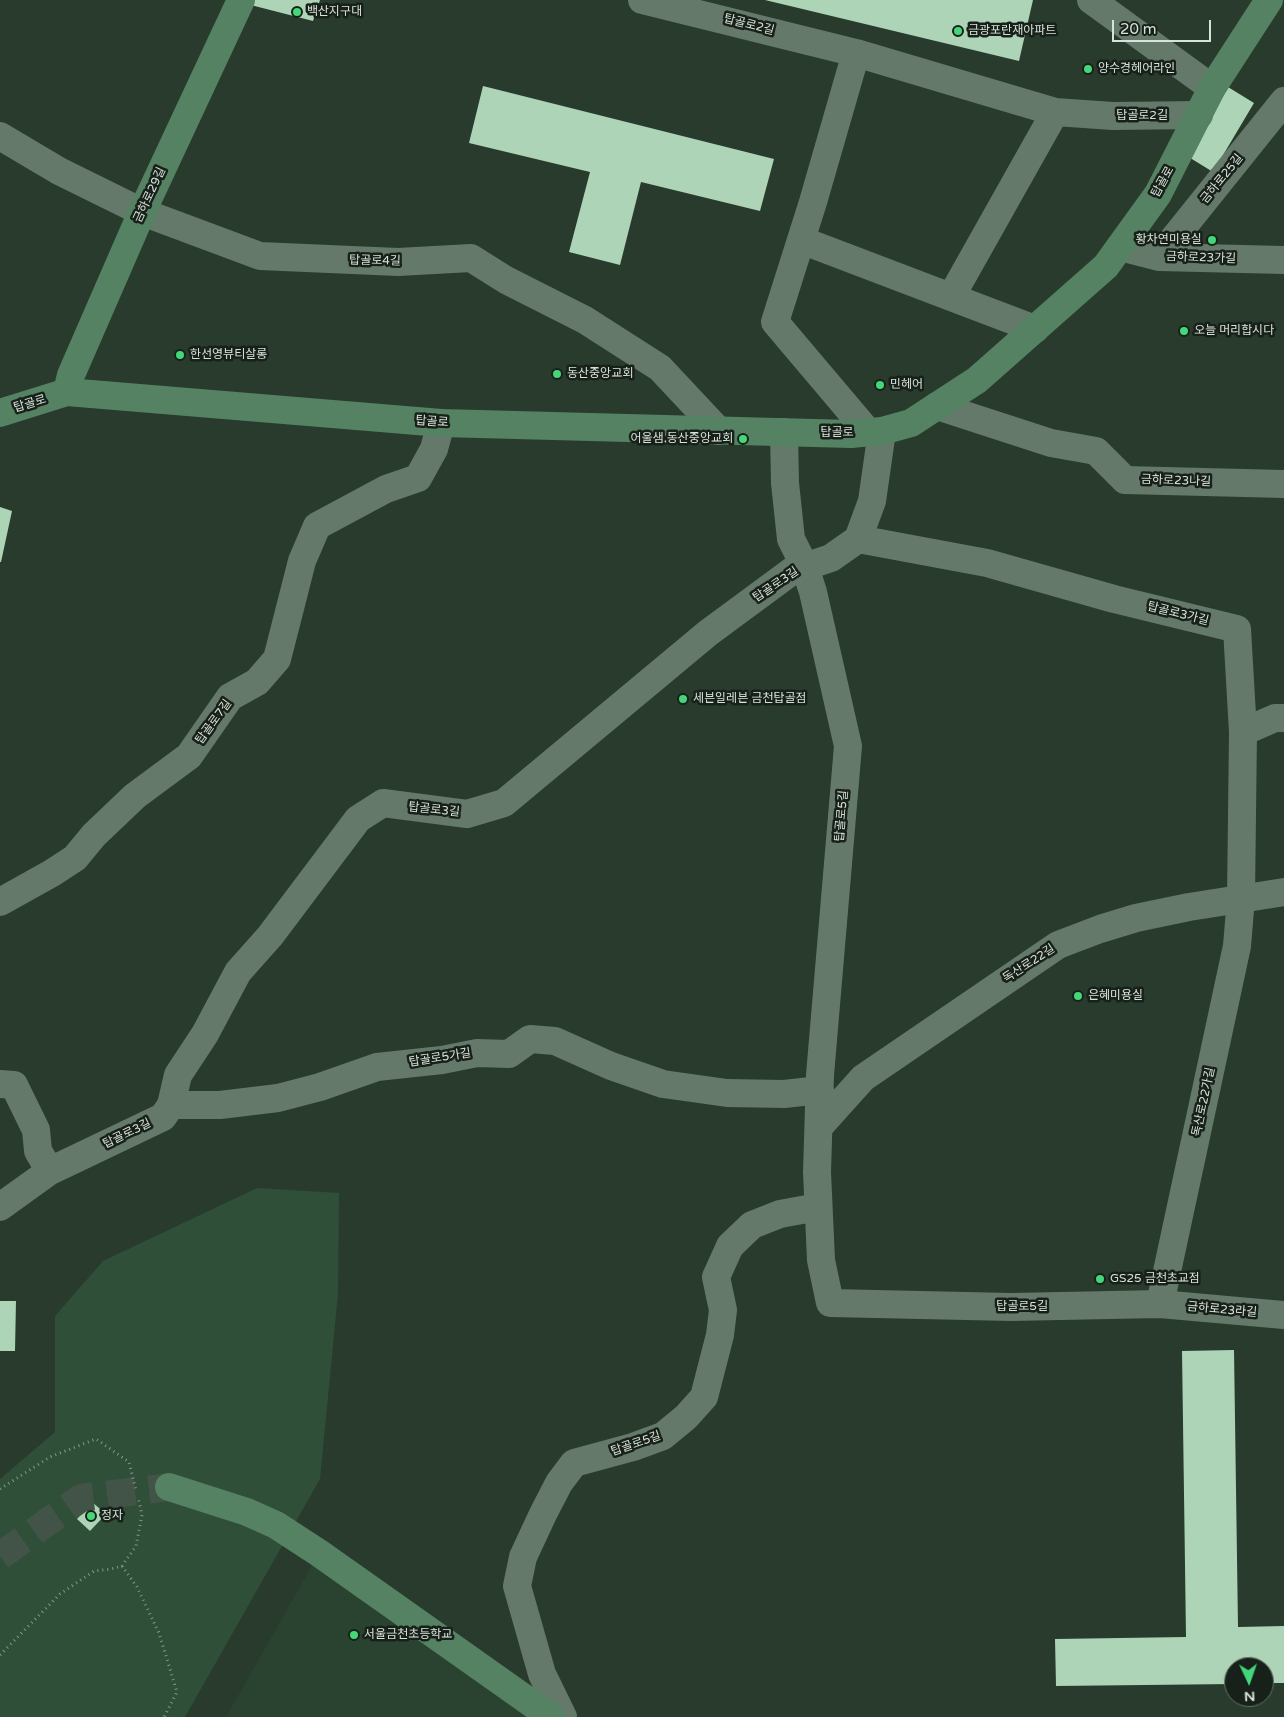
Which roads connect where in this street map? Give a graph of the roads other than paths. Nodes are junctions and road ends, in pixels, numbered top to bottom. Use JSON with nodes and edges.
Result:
{"nodes":[{"id":1,"x":241,"y":0,"type":"edge"},
{"id":2,"x":642,"y":0,"type":"edge"},
{"id":3,"x":1090,"y":0,"type":"edge"},
{"id":4,"x":1269,"y":0,"type":"edge"},
{"id":5,"x":856,"y":52,"type":"junction"},
{"id":6,"x":1212,"y":88,"type":"junction"},
{"id":7,"x":1284,"y":101,"type":"edge"},
{"id":8,"x":1055,"y":112,"type":"junction"},
{"id":9,"x":1199,"y":115,"type":"junction"},
{"id":10,"x":0,"y":136,"type":"edge"},
{"id":11,"x":142,"y":212,"type":"junction"},
{"id":12,"x":801,"y":240,"type":"junction"},
{"id":13,"x":1120,"y":247,"type":"junction"},
{"id":14,"x":1159,"y":257,"type":"junction"},
{"id":15,"x":1284,"y":260,"type":"edge"},
{"id":16,"x":950,"y":297,"type":"junction"},
{"id":17,"x":1035,"y":329,"type":"junction"},
{"id":18,"x":67,"y":392,"type":"junction"},
{"id":19,"x":937,"y":406,"type":"junction"},
{"id":20,"x":0,"y":413,"type":"edge"},
{"id":21,"x":441,"y":423,"type":"junction"},
{"id":22,"x":719,"y":431,"type":"junction"},
{"id":23,"x":784,"y":432,"type":"junction"},
{"id":24,"x":875,"y":432,"type":"junction"},
{"id":25,"x":1284,"y":484,"type":"edge"},
{"id":26,"x":858,"y":539,"type":"junction"},
{"id":27,"x":805,"y":567,"type":"junction"},
{"id":28,"x":1284,"y":718,"type":"edge"},
{"id":29,"x":1243,"y":732,"type":"junction"},
{"id":30,"x":1284,"y":892,"type":"edge"},
{"id":31,"x":1241,"y":898,"type":"junction"},
{"id":32,"x":0,"y":902,"type":"edge"},
{"id":33,"x":0,"y":1084,"type":"edge"},
{"id":34,"x":820,"y":1090,"type":"junction"},
{"id":35,"x":171,"y":1105,"type":"junction"},
{"id":36,"x":819,"y":1127,"type":"junction"},
{"id":37,"x":50,"y":1171,"type":"junction"},
{"id":38,"x":0,"y":1207,"type":"edge"},
{"id":39,"x":818,"y":1208,"type":"junction"},
{"id":40,"x":1160,"y":1304,"type":"junction"},
{"id":41,"x":1284,"y":1315,"type":"edge"},
{"id":42,"x":169,"y":1487,"type":"tunnel mouth"},
{"id":43,"x":551,"y":1717,"type":"edge"},
{"id":44,"x":563,"y":1717,"type":"edge"}],
"edges":[{"from":1,"to":11,"type":"street","name":"금하로29길"},
{"from":2,"to":5,"type":"street","name":"탑골로2길"},
{"from":3,"to":6,"type":"street"},
{"from":4,"to":6,"type":"street","name":"탑골로"},
{"from":5,"to":8,"type":"street","name":"탑골로2길"},
{"from":5,"to":12,"type":"street"},
{"from":6,"to":9,"type":"street","name":"탑골로"},
{"from":7,"to":14,"type":"street","name":"금하로25길"},
{"from":8,"to":9,"type":"street","name":"탑골로2길"},
{"from":8,"to":16,"type":"street"},
{"from":9,"to":13,"type":"street","name":"탑골로"},
{"from":10,"to":11,"type":"street","name":"탑골로4길"},
{"from":11,"to":18,"type":"street","name":"금하로29길"},
{"from":11,"to":22,"type":"street","name":"탑골로4길"},
{"from":12,"to":16,"type":"street"},
{"from":12,"to":24,"type":"street","name":"탑골로"},
{"from":13,"to":14,"type":"street","name":"금하로23가길"},
{"from":13,"to":17,"type":"street","name":"탑골로"},
{"from":14,"to":15,"type":"street","name":"금하로23가길"},
{"from":16,"to":17,"type":"street"},
{"from":17,"to":19,"type":"street","name":"탑골로"},
{"from":18,"to":20,"type":"street","name":"탑골로"},
{"from":18,"to":21,"type":"street","name":"탑골로"},
{"from":19,"to":24,"type":"street","name":"탑골로"},
{"from":19,"to":25,"type":"street","name":"금하로23나길"},
{"from":21,"to":22,"type":"street","name":"탑골로"},
{"from":21,"to":32,"type":"street","name":"탑골로7길"},
{"from":22,"to":23,"type":"street","name":"탑골로"},
{"from":23,"to":24,"type":"street","name":"탑골로"},
{"from":23,"to":27,"type":"street","name":"탑골로5길"},
{"from":24,"to":26,"type":"street"},
{"from":26,"to":27,"type":"street","name":"탑골로3길"},
{"from":26,"to":29,"type":"street","name":"탑골로3가길"},
{"from":27,"to":34,"type":"street","name":"탑골로5길"},
{"from":27,"to":35,"type":"street","name":"탑골로3길"},
{"from":28,"to":29,"type":"street"},
{"from":29,"to":31,"type":"street","name":"탑골로3가길"},
{"from":30,"to":31,"type":"street","name":"독산로22길"},
{"from":31,"to":36,"type":"street","name":"독산로22길"},
{"from":31,"to":40,"type":"street","name":"독산로22가길"},
{"from":33,"to":37,"type":"street"},
{"from":34,"to":35,"type":"street","name":"탑골로5가길"},
{"from":34,"to":36,"type":"street","name":"탑골로5길"},
{"from":35,"to":37,"type":"street","name":"탑골로3길"},
{"from":36,"to":39,"type":"street","name":"탑골로5길"},
{"from":37,"to":38,"type":"street","name":"탑골로3길"},
{"from":39,"to":40,"type":"street","name":"탑골로5길"},
{"from":39,"to":44,"type":"street","name":"탑골로5길"},
{"from":40,"to":41,"type":"street","name":"금하로23라길"},
{"from":42,"to":43,"type":"street"}]}
